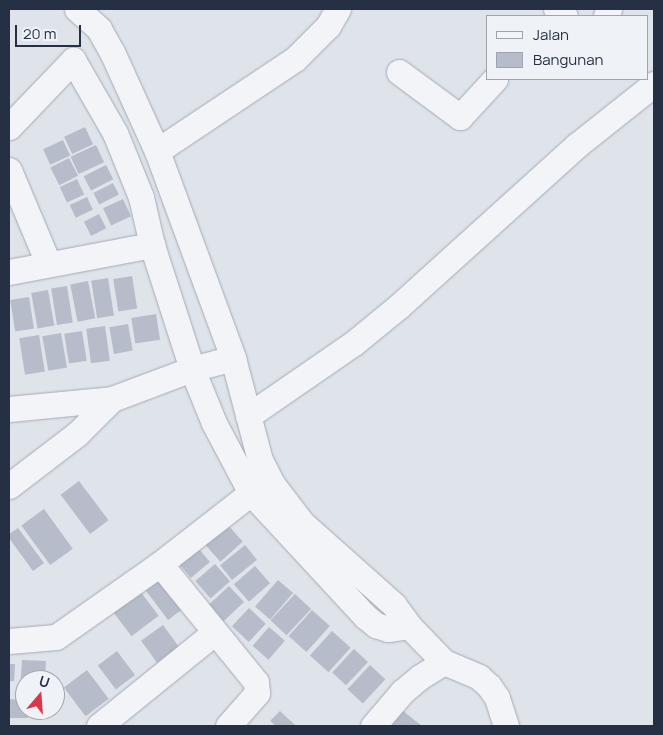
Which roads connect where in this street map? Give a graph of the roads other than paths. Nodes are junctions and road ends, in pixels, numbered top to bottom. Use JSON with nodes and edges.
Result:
{"nodes":[{"id":1,"x":78,"y":9,"type":"edge"},
{"id":2,"x":338,"y":9,"type":"edge"},
{"id":3,"x":399,"y":72,"type":"dead end"},
{"id":4,"x":495,"y":80,"type":"edge"},
{"id":5,"x":654,"y":84,"type":"edge"},
{"id":6,"x":9,"y":127,"type":"edge"},
{"id":7,"x":157,"y":151,"type":"junction"},
{"id":8,"x":9,"y":170,"type":"edge"},
{"id":9,"x":152,"y":246,"type":"junction"},
{"id":10,"x":48,"y":263,"type":"junction"},
{"id":11,"x":9,"y":272,"type":"edge"},
{"id":12,"x":233,"y":358,"type":"junction"},
{"id":13,"x":192,"y":369,"type":"junction"},
{"id":14,"x":112,"y":399,"type":"junction"},
{"id":15,"x":9,"y":409,"type":"edge"},
{"id":16,"x":248,"y":416,"type":"junction"},
{"id":17,"x":9,"y":486,"type":"edge"},
{"id":18,"x":251,"y":493,"type":"junction"},
{"id":19,"x":160,"y":564,"type":"junction"},
{"id":20,"x":409,"y":626,"type":"junction"},
{"id":21,"x":214,"y":632,"type":"junction"},
{"id":22,"x":9,"y":641,"type":"edge"},
{"id":23,"x":444,"y":662,"type":"junction"},
{"id":24,"x":99,"y":726,"type":"edge"},
{"id":25,"x":228,"y":726,"type":"edge"},
{"id":26,"x":373,"y":726,"type":"edge"},
{"id":27,"x":506,"y":726,"type":"edge"}],
"edges":[{"from":1,"to":7,"type":"street"},
{"from":2,"to":7,"type":"street"},
{"from":3,"to":4,"type":"street"},
{"from":5,"to":16,"type":"street"},
{"from":6,"to":9,"type":"street"},
{"from":7,"to":12,"type":"street"},
{"from":8,"to":10,"type":"street"},
{"from":9,"to":10,"type":"street"},
{"from":9,"to":13,"type":"street"},
{"from":10,"to":11,"type":"street"},
{"from":12,"to":13,"type":"street"},
{"from":12,"to":16,"type":"street"},
{"from":13,"to":14,"type":"street"},
{"from":13,"to":18,"type":"street"},
{"from":14,"to":15,"type":"street"},
{"from":14,"to":17,"type":"street"},
{"from":16,"to":20,"type":"street"},
{"from":18,"to":19,"type":"street"},
{"from":18,"to":20,"type":"street"},
{"from":19,"to":21,"type":"street"},
{"from":19,"to":22,"type":"street"},
{"from":20,"to":23,"type":"street"},
{"from":21,"to":24,"type":"street"},
{"from":21,"to":25,"type":"street"},
{"from":23,"to":26,"type":"street"},
{"from":23,"to":27,"type":"street"}]}
